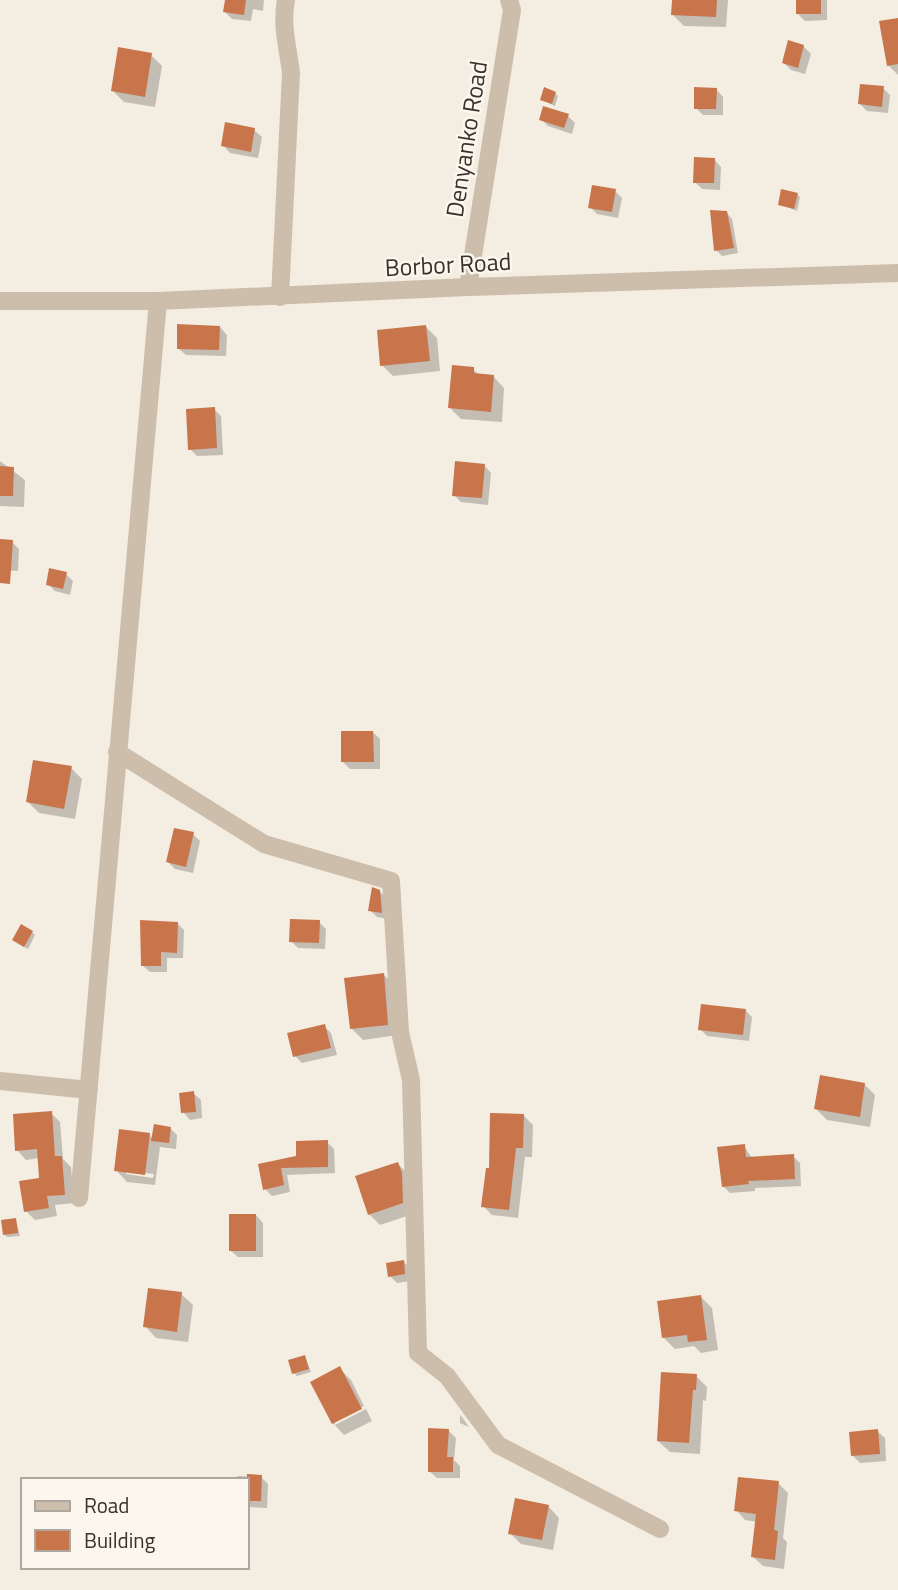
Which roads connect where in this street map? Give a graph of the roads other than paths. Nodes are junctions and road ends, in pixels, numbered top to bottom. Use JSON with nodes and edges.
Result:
{"nodes":[{"id":1,"x":286,"y":0,"type":"edge"},
{"id":2,"x":509,"y":0,"type":"edge"},
{"id":3,"x":898,"y":273,"type":"edge"},
{"id":4,"x":468,"y":287,"type":"junction"},
{"id":5,"x":280,"y":297,"type":"junction"},
{"id":6,"x":0,"y":301,"type":"edge"},
{"id":7,"x":158,"y":301,"type":"junction"},
{"id":8,"x":117,"y":752,"type":"junction"},
{"id":9,"x":0,"y":1081,"type":"edge"},
{"id":10,"x":89,"y":1090,"type":"junction"},
{"id":11,"x":79,"y":1198,"type":"dead end"},
{"id":12,"x":660,"y":1529,"type":"dead end"}],
"edges":[{"from":1,"to":5,"type":"street"},
{"from":2,"to":4,"type":"street","name":"Denyanko Road"},
{"from":3,"to":4,"type":"street","name":"Borbor Road"},
{"from":4,"to":5,"type":"street","name":"Borbor Road"},
{"from":5,"to":7,"type":"street","name":"Borbor Road"},
{"from":6,"to":7,"type":"street","name":"Borbor Road"},
{"from":7,"to":8,"type":"street"},
{"from":8,"to":10,"type":"street"},
{"from":8,"to":12,"type":"street"},
{"from":9,"to":10,"type":"street"},
{"from":10,"to":11,"type":"street"}]}
